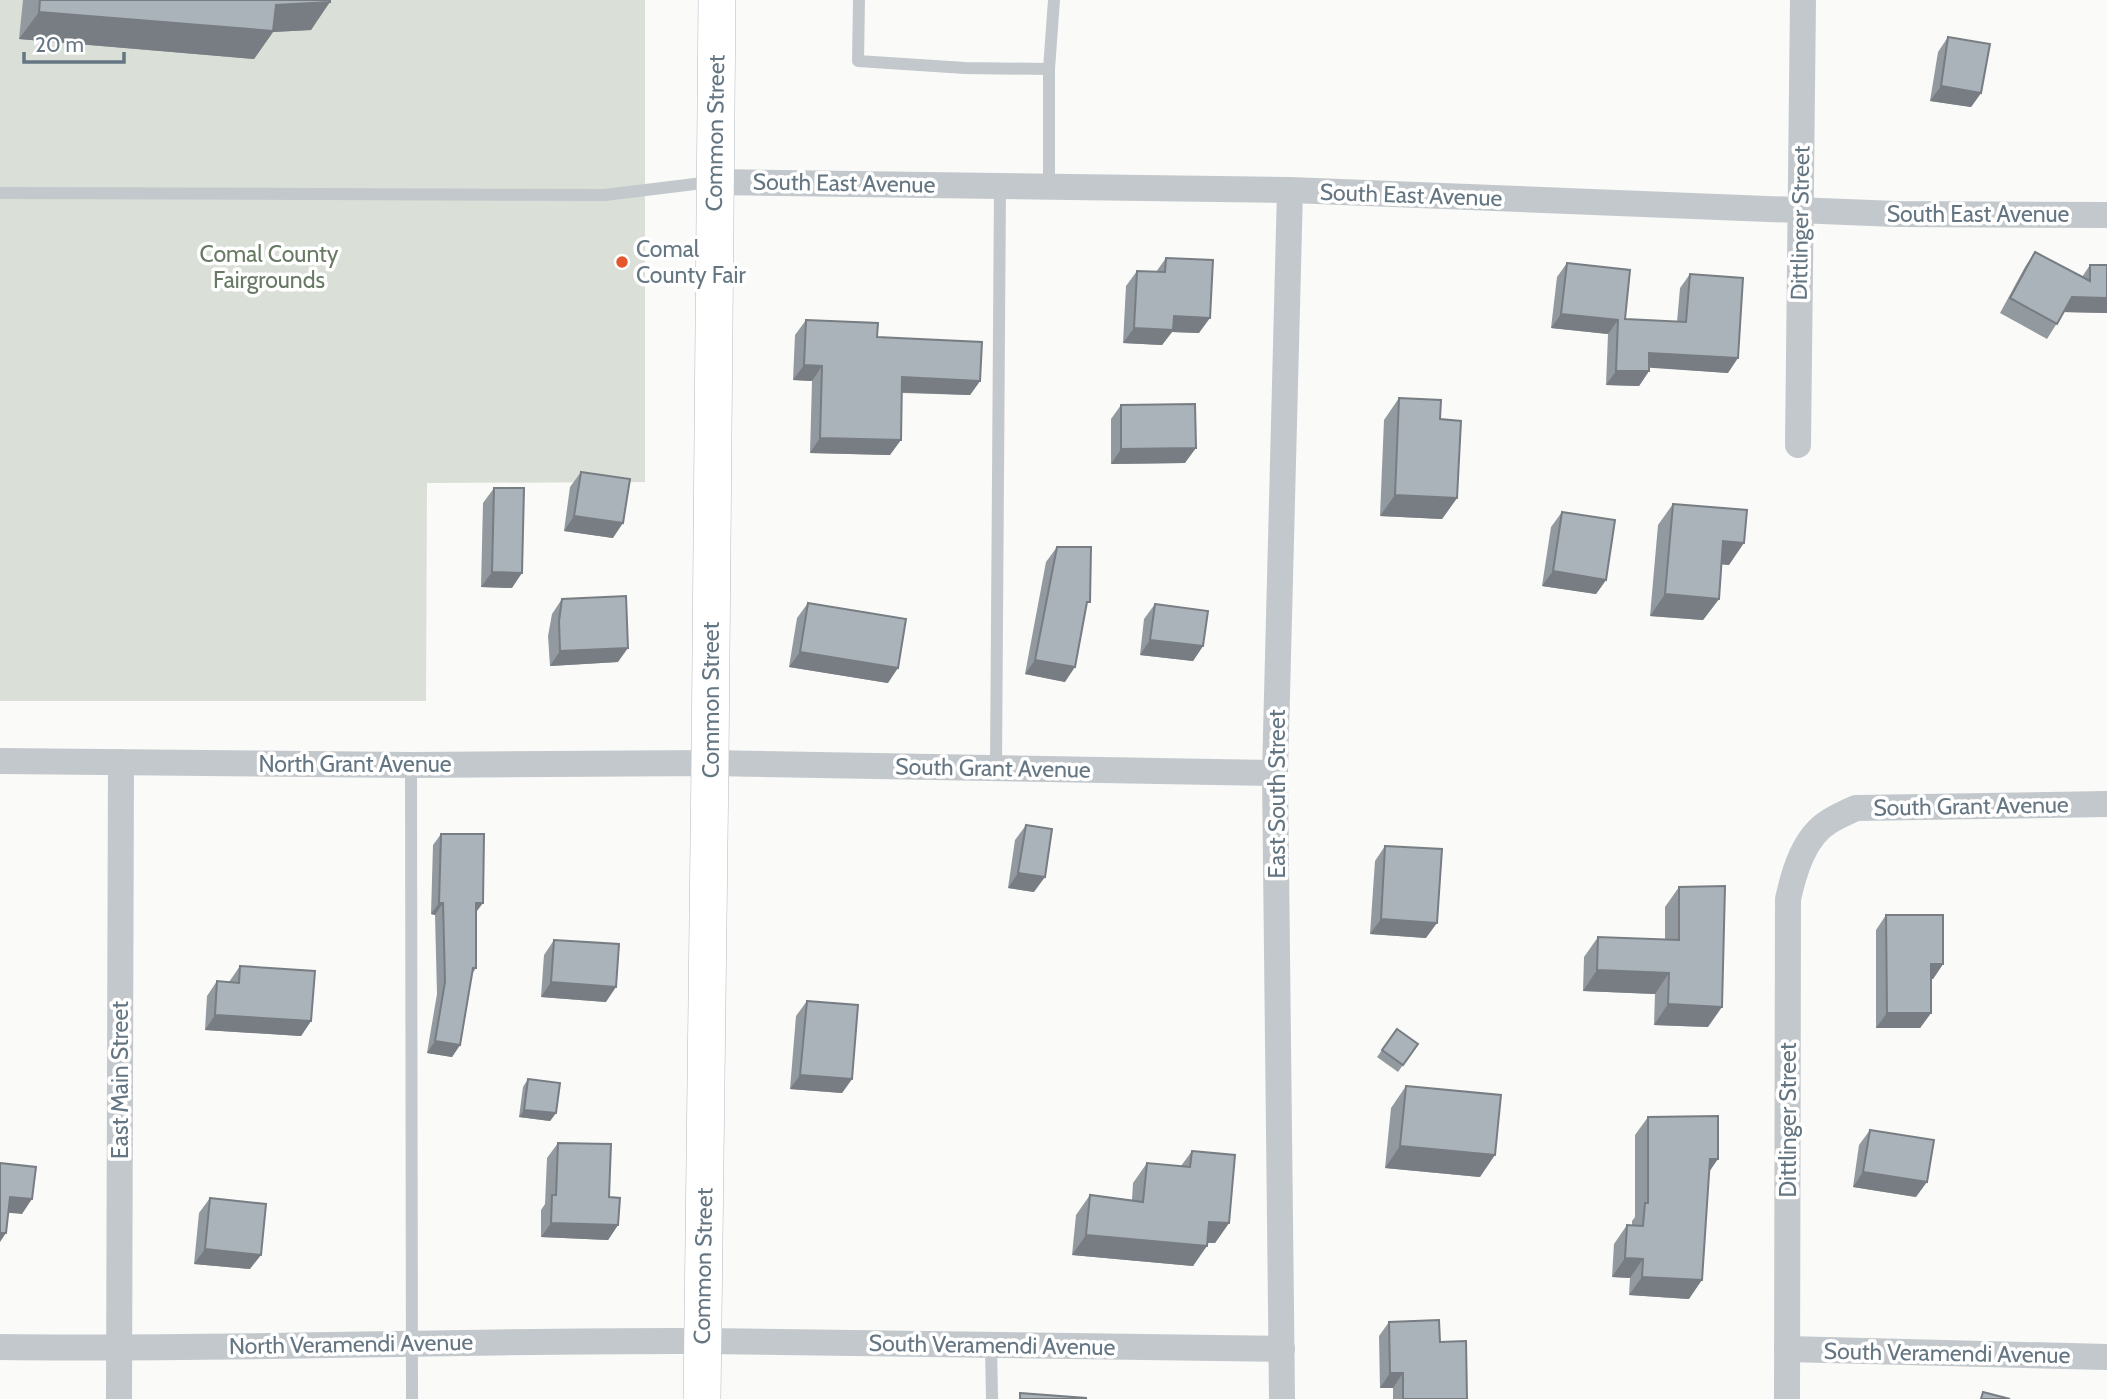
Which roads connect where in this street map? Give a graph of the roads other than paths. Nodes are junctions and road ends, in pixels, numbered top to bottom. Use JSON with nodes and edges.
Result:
{"nodes":[{"id":1,"x":717,"y":0,"type":"edge"},
{"id":2,"x":859,"y":0,"type":"edge"},
{"id":3,"x":1054,"y":0,"type":"edge"},
{"id":4,"x":1803,"y":0,"type":"edge"},
{"id":5,"x":1049,"y":69,"type":"junction"},
{"id":6,"x":715,"y":182,"type":"junction"},
{"id":7,"x":1000,"y":185,"type":"junction"},
{"id":8,"x":1049,"y":186,"type":"junction"},
{"id":9,"x":1290,"y":190,"type":"junction"},
{"id":10,"x":0,"y":193,"type":"edge"},
{"id":11,"x":1800,"y":211,"type":"junction"},
{"id":12,"x":2107,"y":215,"type":"edge"},
{"id":13,"x":1798,"y":445,"type":"dead end"},
{"id":14,"x":0,"y":761,"type":"edge"},
{"id":15,"x":121,"y":762,"type":"junction"},
{"id":16,"x":710,"y":763,"type":"junction"},
{"id":17,"x":411,"y":765,"type":"junction"},
{"id":18,"x":996,"y":769,"type":"junction"},
{"id":19,"x":1275,"y":773,"type":"junction"},
{"id":20,"x":2107,"y":804,"type":"edge"},
{"id":21,"x":1807,"y":845,"type":"joint"},
{"id":22,"x":701,"y":1341,"type":"junction"},
{"id":23,"x":413,"y":1343,"type":"junction"},
{"id":24,"x":991,"y":1345,"type":"junction"},
{"id":25,"x":0,"y":1347,"type":"edge"},
{"id":26,"x":119,"y":1348,"type":"junction"},
{"id":27,"x":1282,"y":1349,"type":"junction"},
{"id":28,"x":1787,"y":1349,"type":"junction"},
{"id":29,"x":2107,"y":1357,"type":"edge"},
{"id":30,"x":119,"y":1399,"type":"edge"},
{"id":31,"x":412,"y":1399,"type":"edge"},
{"id":32,"x":702,"y":1399,"type":"edge"},
{"id":33,"x":992,"y":1399,"type":"edge"},
{"id":34,"x":1282,"y":1399,"type":"edge"},
{"id":35,"x":1787,"y":1399,"type":"edge"}],
"edges":[{"from":1,"to":6,"type":"main road","name":"Common Street"},
{"from":2,"to":5,"type":"lane"},
{"from":3,"to":5,"type":"lane"},
{"from":4,"to":11,"type":"street","name":"Dittlinger Street"},
{"from":5,"to":8,"type":"lane"},
{"from":6,"to":7,"type":"street","name":"South East Avenue"},
{"from":6,"to":10,"type":"lane"},
{"from":6,"to":16,"type":"main road","name":"Common Street"},
{"from":7,"to":8,"type":"street","name":"South East Avenue"},
{"from":7,"to":18,"type":"lane"},
{"from":8,"to":9,"type":"street","name":"South East Avenue"},
{"from":9,"to":11,"type":"street","name":"South East Avenue"},
{"from":9,"to":19,"type":"street","name":"East South Street"},
{"from":11,"to":12,"type":"street","name":"South East Avenue"},
{"from":11,"to":13,"type":"street","name":"Dittlinger Street"},
{"from":14,"to":15,"type":"street","name":"North Grant Avenue"},
{"from":15,"to":17,"type":"street","name":"North Grant Avenue"},
{"from":15,"to":26,"type":"street","name":"East Main Street"},
{"from":16,"to":17,"type":"street","name":"North Grant Avenue"},
{"from":16,"to":18,"type":"street","name":"South Grant Avenue"},
{"from":16,"to":22,"type":"main road","name":"Common Street"},
{"from":17,"to":23,"type":"lane"},
{"from":18,"to":19,"type":"street","name":"South Grant Avenue"},
{"from":19,"to":27,"type":"street","name":"East South Street"},
{"from":20,"to":21,"type":"street","name":"South Grant Avenue"},
{"from":21,"to":28,"type":"street","name":"Dittlinger Street"},
{"from":22,"to":23,"type":"street","name":"North Veramendi Avenue"},
{"from":22,"to":24,"type":"street","name":"South Veramendi Avenue"},
{"from":22,"to":32,"type":"main road","name":"Common Street"},
{"from":23,"to":26,"type":"street","name":"North Veramendi Avenue"},
{"from":23,"to":31,"type":"lane"},
{"from":24,"to":27,"type":"street","name":"South Veramendi Avenue"},
{"from":24,"to":33,"type":"lane"},
{"from":25,"to":26,"type":"street","name":"North Veramendi Avenue"},
{"from":26,"to":30,"type":"street","name":"East Main Street"},
{"from":27,"to":34,"type":"street","name":"East South Street"},
{"from":28,"to":29,"type":"street","name":"South Veramendi Avenue"},
{"from":28,"to":35,"type":"street","name":"Dittlinger Street"}]}
